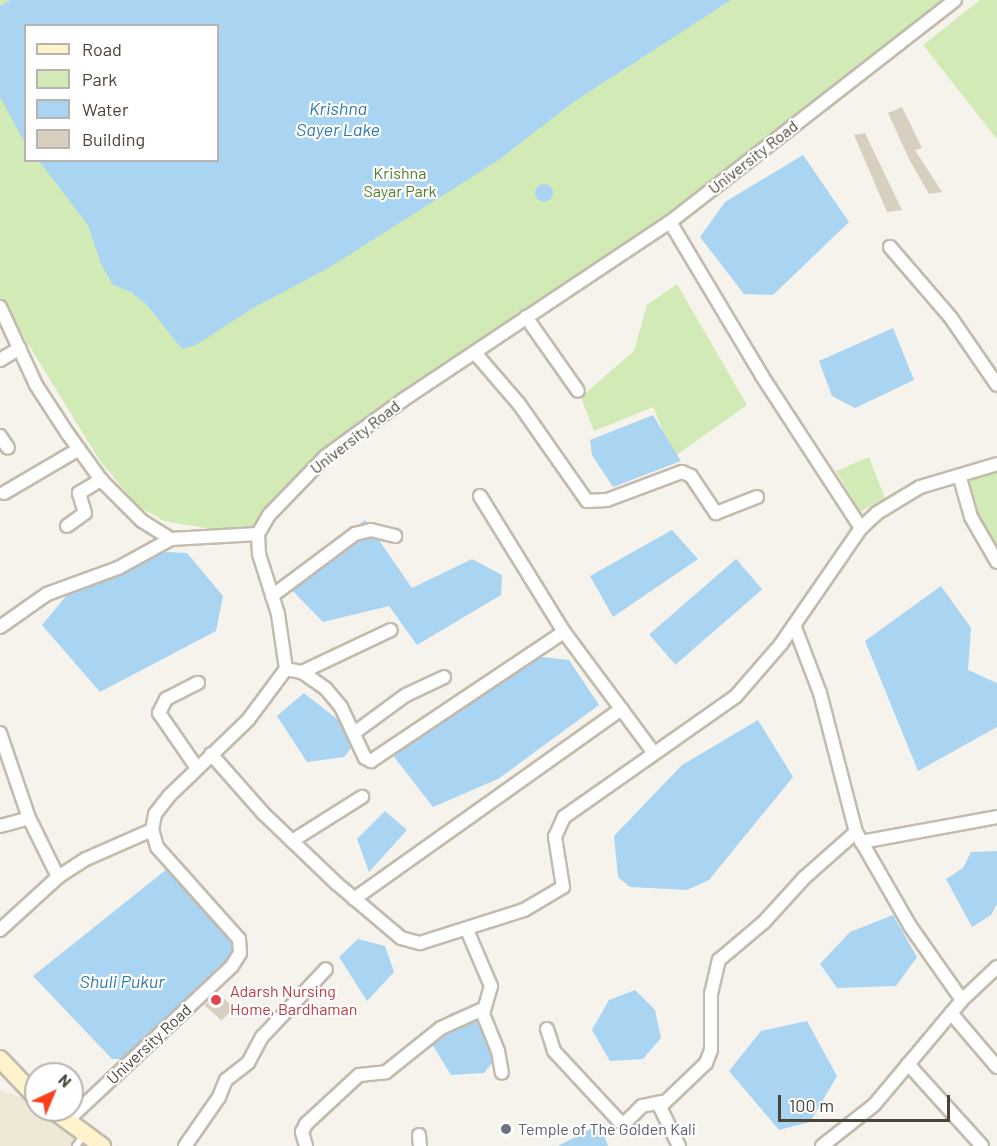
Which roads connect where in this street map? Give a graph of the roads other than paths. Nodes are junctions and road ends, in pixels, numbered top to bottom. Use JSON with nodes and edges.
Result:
{"nodes":[{"id":1,"x":955,"y":0,"type":"edge"},
{"id":2,"x":670,"y":222,"type":"junction"},
{"id":3,"x":890,"y":247,"type":"dead end"},
{"id":4,"x":0,"y":307,"type":"edge"},
{"id":5,"x":526,"y":317,"type":"junction"},
{"id":6,"x":20,"y":348,"type":"junction"},
{"id":7,"x":475,"y":353,"type":"junction"},
{"id":8,"x":0,"y":360,"type":"edge"},
{"id":9,"x":997,"y":385,"type":"edge"},
{"id":10,"x":578,"y":391,"type":"dead end"},
{"id":11,"x":0,"y":436,"type":"edge"},
{"id":12,"x":8,"y":448,"type":"dead end"},
{"id":13,"x":79,"y":449,"type":"junction"},
{"id":14,"x":997,"y":464,"type":"edge"},
{"id":15,"x":960,"y":478,"type":"junction"},
{"id":16,"x":101,"y":480,"type":"junction"},
{"id":17,"x":4,"y":493,"type":"dead end"},
{"id":18,"x":480,"y":496,"type":"dead end"},
{"id":19,"x":756,"y":497,"type":"dead end"},
{"id":20,"x":67,"y":526,"type":"dead end"},
{"id":21,"x":861,"y":528,"type":"junction"},
{"id":22,"x":258,"y":534,"type":"junction"},
{"id":23,"x":395,"y":536,"type":"dead end"},
{"id":24,"x":171,"y":539,"type":"junction"},
{"id":25,"x":997,"y":562,"type":"edge"},
{"id":26,"x":272,"y":596,"type":"junction"},
{"id":27,"x":794,"y":625,"type":"junction"},
{"id":28,"x":0,"y":627,"type":"edge"},
{"id":29,"x":391,"y":630,"type":"dead end"},
{"id":30,"x":564,"y":632,"type":"junction"},
{"id":31,"x":286,"y":669,"type":"junction"},
{"id":32,"x":302,"y":672,"type":"junction"},
{"id":33,"x":444,"y":677,"type":"dead end"},
{"id":34,"x":198,"y":683,"type":"dead end"},
{"id":35,"x":621,"y":709,"type":"junction"},
{"id":36,"x":354,"y":733,"type":"junction"},
{"id":37,"x":0,"y":734,"type":"edge"},
{"id":38,"x":654,"y":753,"type":"junction"},
{"id":39,"x":211,"y":754,"type":"junction"},
{"id":40,"x":197,"y":768,"type":"junction"},
{"id":41,"x":363,"y":797,"type":"dead end"},
{"id":42,"x":997,"y":817,"type":"edge"},
{"id":43,"x":29,"y":818,"type":"junction"},
{"id":44,"x":0,"y":826,"type":"edge"},
{"id":45,"x":152,"y":830,"type":"junction"},
{"id":46,"x":859,"y":837,"type":"junction"},
{"id":47,"x":292,"y":841,"type":"junction"},
{"id":48,"x":58,"y":877,"type":"junction"},
{"id":49,"x":354,"y":899,"type":"junction"},
{"id":50,"x":0,"y":930,"type":"edge"},
{"id":51,"x":467,"y":930,"type":"junction"},
{"id":52,"x":326,"y":969,"type":"dead end"},
{"id":53,"x":995,"y":975,"type":"edge"},
{"id":54,"x":962,"y":1000,"type":"junction"},
{"id":55,"x":483,"y":1009,"type":"junction"},
{"id":56,"x":951,"y":1013,"type":"junction"},
{"id":57,"x":547,"y":1029,"type":"dead end"},
{"id":58,"x":0,"y":1059,"type":"edge"},
{"id":59,"x":908,"y":1064,"type":"junction"},
{"id":60,"x":997,"y":1066,"type":"edge"},
{"id":61,"x":502,"y":1073,"type":"dead end"},
{"id":62,"x":24,"y":1084,"type":"edge"},
{"id":63,"x":661,"y":1102,"type":"junction"},
{"id":64,"x":84,"y":1105,"type":"edge"},
{"id":65,"x":68,"y":1122,"type":"edge"},
{"id":66,"x":80,"y":1140,"type":"edge"},
{"id":67,"x":102,"y":1146,"type":"edge"},
{"id":68,"x":185,"y":1146,"type":"edge"},
{"id":69,"x":306,"y":1146,"type":"edge"},
{"id":70,"x":679,"y":1146,"type":"edge"},
{"id":71,"x":822,"y":1146,"type":"edge"},
{"id":72,"x":982,"y":1146,"type":"edge"}],
"edges":[{"from":1,"to":2,"type":"street","name":"University Road"},
{"from":2,"to":5,"type":"street","name":"University Road"},
{"from":2,"to":21,"type":"street"},
{"from":3,"to":9,"type":"street"},
{"from":4,"to":6,"type":"street"},
{"from":5,"to":7,"type":"street","name":"University Road"},
{"from":5,"to":10,"type":"street"},
{"from":6,"to":8,"type":"street"},
{"from":6,"to":13,"type":"street"},
{"from":7,"to":19,"type":"street"},
{"from":7,"to":22,"type":"street","name":"University Road"},
{"from":11,"to":12,"type":"street"},
{"from":13,"to":16,"type":"street"},
{"from":13,"to":17,"type":"street"},
{"from":14,"to":15,"type":"street"},
{"from":15,"to":21,"type":"street"},
{"from":15,"to":25,"type":"street"},
{"from":16,"to":20,"type":"street"},
{"from":16,"to":24,"type":"street"},
{"from":18,"to":30,"type":"street"},
{"from":21,"to":27,"type":"street"},
{"from":22,"to":24,"type":"street"},
{"from":22,"to":26,"type":"street"},
{"from":23,"to":26,"type":"street"},
{"from":24,"to":28,"type":"street"},
{"from":26,"to":31,"type":"street"},
{"from":27,"to":38,"type":"street"},
{"from":27,"to":46,"type":"street"},
{"from":29,"to":32,"type":"street"},
{"from":30,"to":35,"type":"street"},
{"from":30,"to":36,"type":"street"},
{"from":31,"to":32,"type":"street"},
{"from":31,"to":39,"type":"street"},
{"from":32,"to":36,"type":"street"},
{"from":33,"to":36,"type":"street"},
{"from":34,"to":40,"type":"street"},
{"from":35,"to":38,"type":"street"},
{"from":35,"to":49,"type":"street"},
{"from":37,"to":43,"type":"street"},
{"from":38,"to":51,"type":"street"},
{"from":39,"to":40,"type":"street"},
{"from":39,"to":47,"type":"street"},
{"from":40,"to":45,"type":"street"},
{"from":41,"to":47,"type":"street"},
{"from":42,"to":46,"type":"street"},
{"from":43,"to":44,"type":"street"},
{"from":43,"to":48,"type":"street"},
{"from":45,"to":48,"type":"street"},
{"from":45,"to":64,"type":"street","name":"University Road"},
{"from":46,"to":54,"type":"street"},
{"from":46,"to":63,"type":"street"},
{"from":47,"to":49,"type":"street"},
{"from":48,"to":50,"type":"street"},
{"from":49,"to":51,"type":"street"},
{"from":51,"to":55,"type":"street"},
{"from":52,"to":68,"type":"street"},
{"from":53,"to":54,"type":"street"},
{"from":54,"to":56,"type":"street"},
{"from":55,"to":61,"type":"street"},
{"from":55,"to":69,"type":"street"},
{"from":56,"to":59,"type":"street"},
{"from":56,"to":60,"type":"street"},
{"from":57,"to":63,"type":"street"},
{"from":58,"to":62,"type":"main road"},
{"from":59,"to":71,"type":"street"},
{"from":59,"to":72,"type":"street"},
{"from":63,"to":70,"type":"street"},
{"from":65,"to":66,"type":"main road"},
{"from":66,"to":67,"type":"main road"}]}
